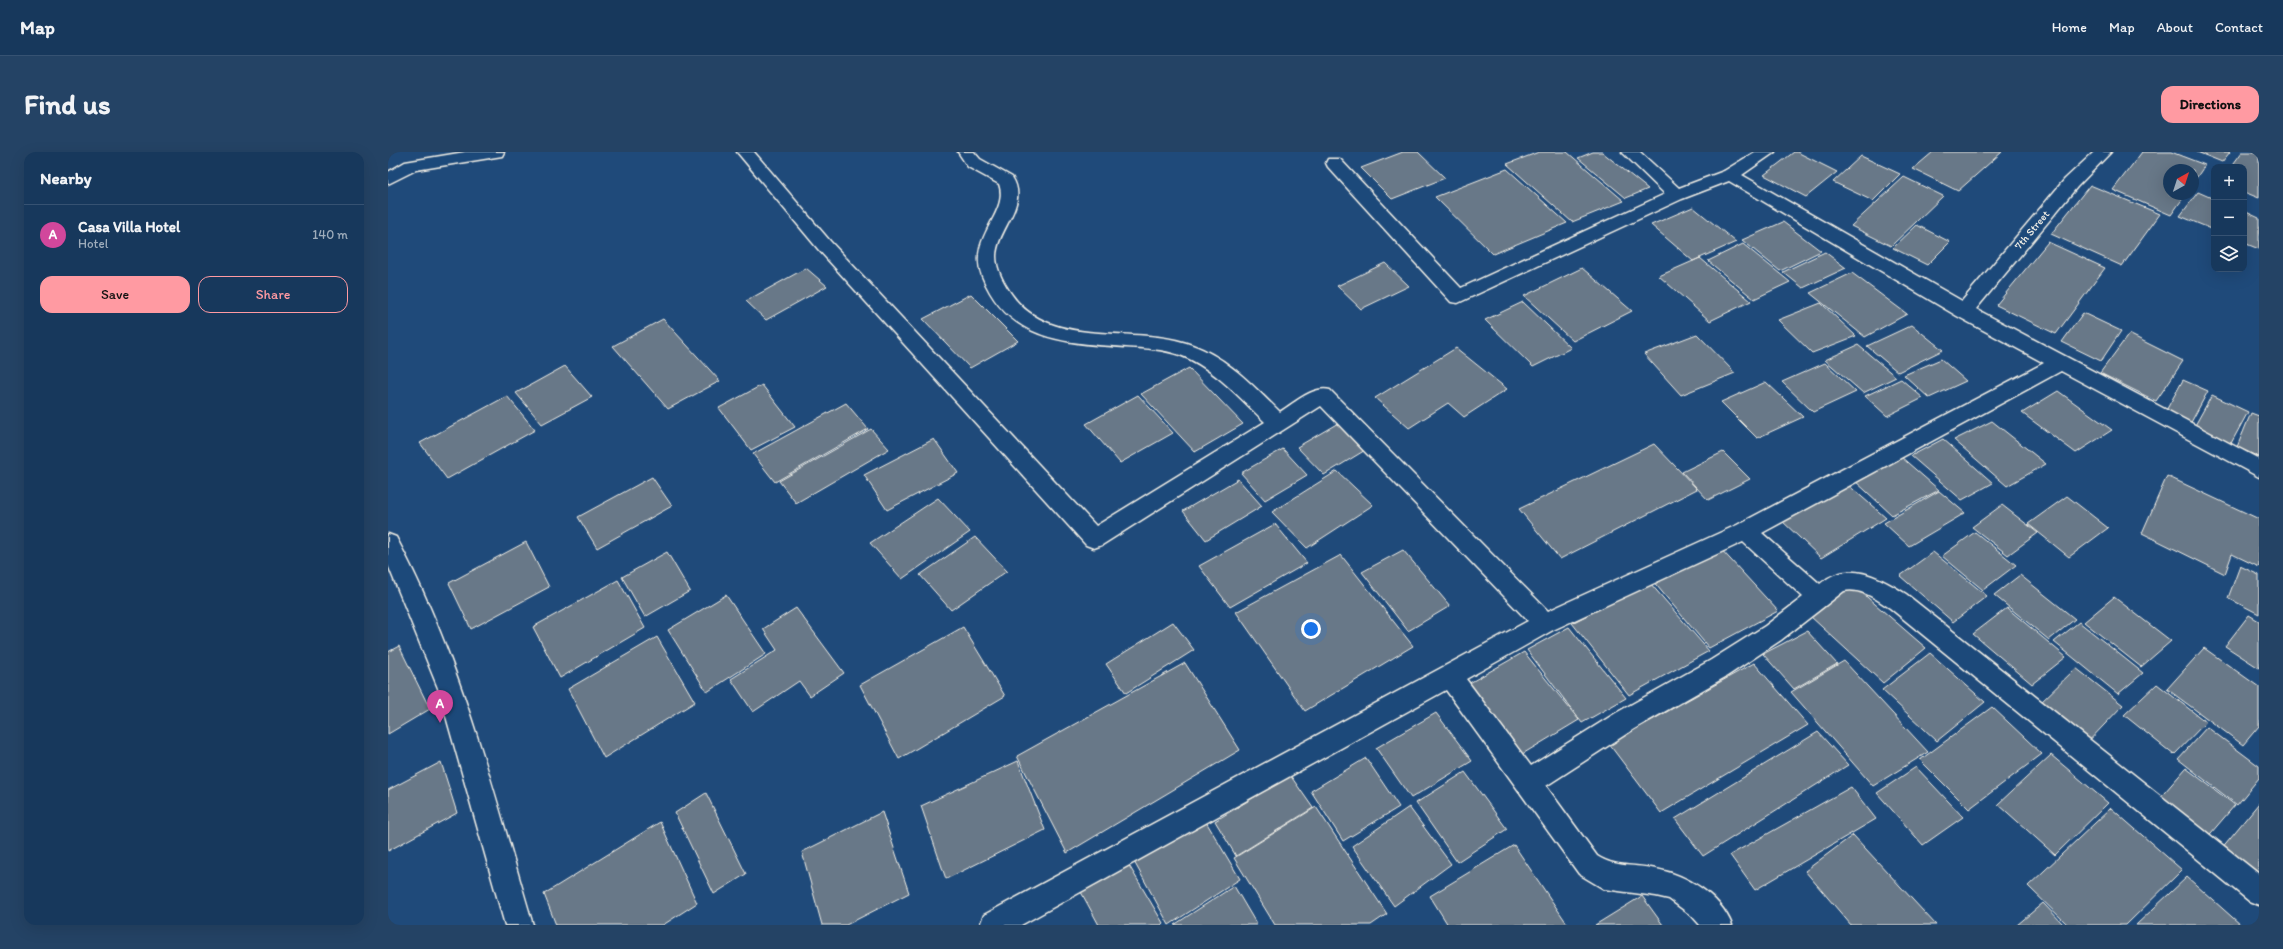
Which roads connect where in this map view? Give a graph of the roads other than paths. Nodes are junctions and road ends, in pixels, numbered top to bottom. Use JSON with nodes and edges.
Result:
{"nodes":[{"id":1,"x":496,"y":152,"type":"edge"},
{"id":2,"x":745,"y":152,"type":"edge"},
{"id":3,"x":966,"y":152,"type":"edge"},
{"id":4,"x":1630,"y":152,"type":"edge"},
{"id":5,"x":1767,"y":152,"type":"edge"},
{"id":6,"x":2103,"y":152,"type":"edge"},
{"id":7,"x":1334,"y":163,"type":"dead end"},
{"id":8,"x":1730,"y":175,"type":"junction"},
{"id":9,"x":388,"y":179,"type":"edge"},
{"id":10,"x":1676,"y":196,"type":"junction"},
{"id":11,"x":1964,"y":311,"type":"junction"},
{"id":12,"x":2062,"y":362,"type":"junction"},
{"id":13,"x":1279,"y":423,"type":"junction"},
{"id":14,"x":2259,"y":469,"type":"edge"},
{"id":15,"x":1745,"y":531,"type":"junction"},
{"id":16,"x":388,"y":543,"type":"edge"},
{"id":17,"x":1820,"y":598,"type":"junction"},
{"id":18,"x":1545,"y":623,"type":"junction"},
{"id":19,"x":1449,"y":675,"type":"junction"},
{"id":20,"x":1529,"y":782,"type":"junction"},
{"id":21,"x":2259,"y":891,"type":"edge"},
{"id":22,"x":519,"y":925,"type":"edge"},
{"id":23,"x":994,"y":925,"type":"edge"},
{"id":24,"x":1718,"y":925,"type":"edge"}],
"edges":[{"from":1,"to":9,"type":"street"},
{"from":2,"to":13,"type":"street"},
{"from":3,"to":13,"type":"street"},
{"from":4,"to":10,"type":"street"},
{"from":5,"to":8,"type":"street"},
{"from":6,"to":11,"type":"street","name":"7th Street"},
{"from":7,"to":10,"type":"street"},
{"from":8,"to":10,"type":"street"},
{"from":8,"to":11,"type":"street"},
{"from":11,"to":12,"type":"street"},
{"from":12,"to":14,"type":"street"},
{"from":12,"to":15,"type":"street"},
{"from":13,"to":18,"type":"street"},
{"from":15,"to":17,"type":"street"},
{"from":15,"to":18,"type":"street"},
{"from":16,"to":22,"type":"street"},
{"from":17,"to":20,"type":"street"},
{"from":17,"to":21,"type":"street"},
{"from":18,"to":19,"type":"street"},
{"from":19,"to":20,"type":"street"},
{"from":19,"to":23,"type":"street"},
{"from":20,"to":24,"type":"street"}]}
